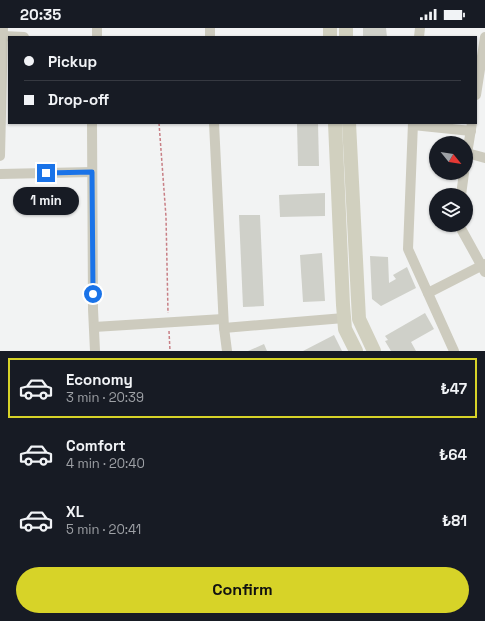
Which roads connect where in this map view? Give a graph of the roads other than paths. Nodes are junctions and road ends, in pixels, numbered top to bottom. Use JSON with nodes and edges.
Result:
{"nodes":[{"id":1,"x":3,"y":32,"type":"edge"},
{"id":2,"x":20,"y":36,"type":"edge"},
{"id":3,"x":485,"y":37,"type":"edge"},
{"id":4,"x":477,"y":89,"type":"edge"},
{"id":5,"x":92,"y":124,"type":"edge"},
{"id":6,"x":214,"y":124,"type":"edge"},
{"id":7,"x":335,"y":124,"type":"edge"},
{"id":8,"x":350,"y":124,"type":"edge"},
{"id":9,"x":413,"y":124,"type":"edge"},
{"id":10,"x":471,"y":127,"type":"edge"},
{"id":11,"x":0,"y":156,"type":"edge"},
{"id":12,"x":473,"y":157,"type":"edge"},
{"id":13,"x":485,"y":158,"type":"edge"},
{"id":14,"x":92,"y":172,"type":"junction"},
{"id":15,"x":0,"y":174,"type":"edge"},
{"id":16,"x":463,"y":232,"type":"edge"},
{"id":17,"x":484,"y":268,"type":"edge"},
{"id":18,"x":428,"y":293,"type":"junction"},
{"id":19,"x":344,"y":318,"type":"junction"},
{"id":20,"x":224,"y":323,"type":"junction"},
{"id":21,"x":94,"y":327,"type":"junction"},
{"id":22,"x":452,"y":350,"type":"edge"},
{"id":23,"x":95,"y":351,"type":"edge"},
{"id":24,"x":227,"y":351,"type":"edge"},
{"id":25,"x":356,"y":351,"type":"edge"},
{"id":26,"x":374,"y":351,"type":"edge"}],
"edges":[{"from":1,"to":2,"type":"street"},
{"from":1,"to":11,"type":"street"},
{"from":3,"to":4,"type":"street"},
{"from":5,"to":14,"type":"street"},
{"from":6,"to":20,"type":"street"},
{"from":7,"to":19,"type":"main road"},
{"from":8,"to":26,"type":"main road"},
{"from":9,"to":10,"type":"street"},
{"from":9,"to":18,"type":"street"},
{"from":12,"to":13,"type":"street"},
{"from":14,"to":15,"type":"street"},
{"from":14,"to":21,"type":"street"},
{"from":16,"to":17,"type":"street"},
{"from":17,"to":18,"type":"street"},
{"from":18,"to":22,"type":"street"},
{"from":19,"to":20,"type":"street"},
{"from":19,"to":25,"type":"main road"},
{"from":20,"to":21,"type":"street"},
{"from":20,"to":24,"type":"street"},
{"from":21,"to":23,"type":"street"}]}
